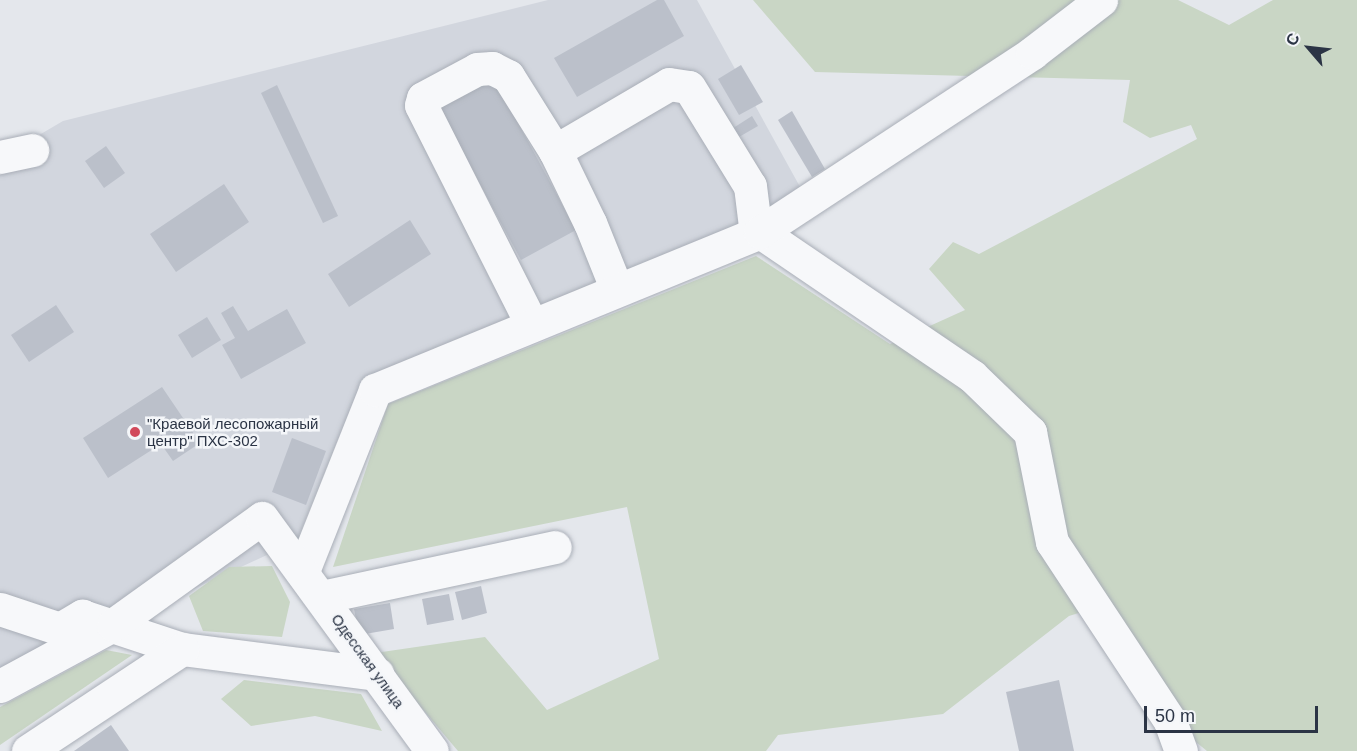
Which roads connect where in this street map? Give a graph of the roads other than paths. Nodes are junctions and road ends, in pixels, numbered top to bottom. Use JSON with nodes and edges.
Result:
{"nodes":[{"id":1,"x":1101,"y":0,"type":"edge"},
{"id":2,"x":32,"y":150,"type":"dead end"},
{"id":3,"x":555,"y":151,"type":"junction"},
{"id":4,"x":0,"y":157,"type":"edge"},
{"id":5,"x":758,"y":233,"type":"junction"},
{"id":6,"x":617,"y":290,"type":"junction"},
{"id":7,"x":532,"y":325,"type":"junction"},
{"id":8,"x":555,"y":547,"type":"dead end"},
{"id":9,"x":303,"y":571,"type":"junction"},
{"id":10,"x":322,"y":597,"type":"junction"},
{"id":11,"x":0,"y":609,"type":"edge"},
{"id":12,"x":113,"y":625,"type":"junction"},
{"id":13,"x":182,"y":649,"type":"junction"},
{"id":14,"x":377,"y":674,"type":"junction"},
{"id":15,"x":0,"y":686,"type":"edge"},
{"id":16,"x":44,"y":747,"type":"edge"},
{"id":17,"x":432,"y":751,"type":"edge"},
{"id":18,"x":1181,"y":751,"type":"edge"}],
"edges":[{"from":1,"to":5,"type":"street"},
{"from":2,"to":4,"type":"street"},
{"from":3,"to":5,"type":"street"},
{"from":3,"to":6,"type":"street"},
{"from":3,"to":7,"type":"street"},
{"from":5,"to":6,"type":"street"},
{"from":5,"to":18,"type":"street"},
{"from":6,"to":7,"type":"street"},
{"from":7,"to":9,"type":"street"},
{"from":8,"to":10,"type":"street"},
{"from":9,"to":10,"type":"street","name":"Одесская улица"},
{"from":9,"to":12,"type":"street","name":"Одесская улица"},
{"from":10,"to":14,"type":"street","name":"Одесская улица"},
{"from":11,"to":12,"type":"street"},
{"from":12,"to":13,"type":"street"},
{"from":12,"to":15,"type":"street"},
{"from":13,"to":14,"type":"street"},
{"from":13,"to":16,"type":"street"},
{"from":14,"to":17,"type":"street","name":"Одесская улица"}]}
